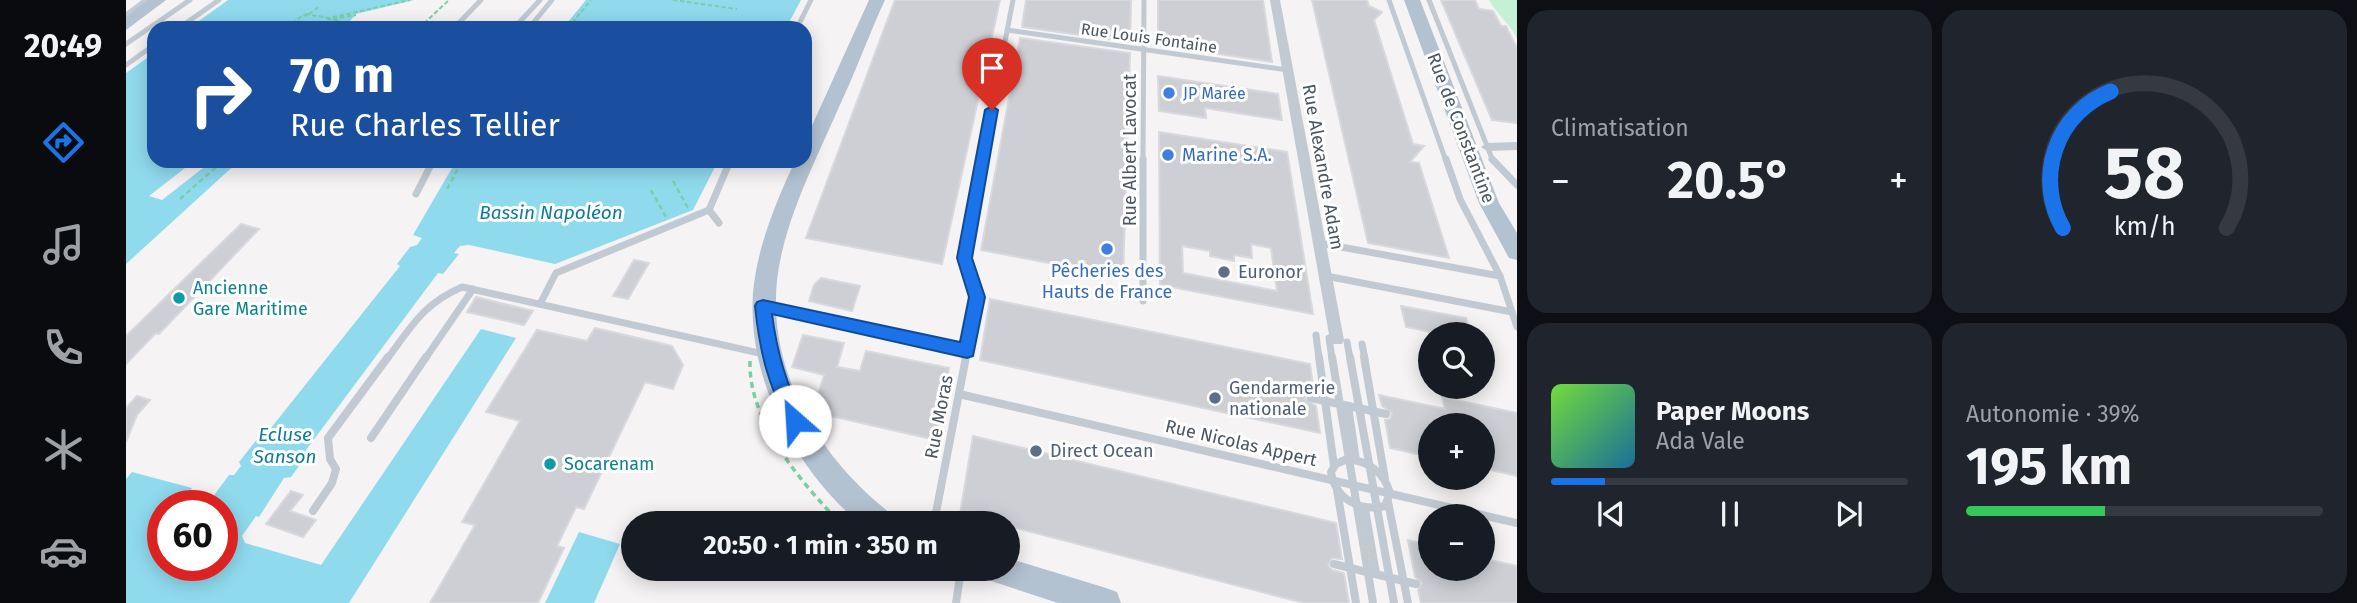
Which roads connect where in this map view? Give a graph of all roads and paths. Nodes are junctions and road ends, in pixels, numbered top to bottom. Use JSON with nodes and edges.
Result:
{"nodes":[{"id":1,"x":146,"y":0,"type":"edge"},
{"id":2,"x":158,"y":0,"type":"edge"},
{"id":3,"x":190,"y":0,"type":"edge"},
{"id":4,"x":219,"y":0,"type":"edge"},
{"id":5,"x":410,"y":0,"type":"edge"},
{"id":6,"x":449,"y":0,"type":"edge"},
{"id":7,"x":481,"y":0,"type":"edge"},
{"id":8,"x":540,"y":0,"type":"edge"},
{"id":9,"x":552,"y":0,"type":"edge"},
{"id":10,"x":591,"y":0,"type":"edge"},
{"id":11,"x":673,"y":0,"type":"edge"},
{"id":12,"x":811,"y":0,"type":"edge"},
{"id":13,"x":877,"y":0,"type":"edge"},
{"id":14,"x":1013,"y":0,"type":"edge"},
{"id":15,"x":1144,"y":0,"type":"edge"},
{"id":16,"x":1275,"y":0,"type":"edge"},
{"id":17,"x":1389,"y":0,"type":"edge"},
{"id":18,"x":1412,"y":0,"type":"edge"},
{"id":19,"x":1429,"y":0,"type":"edge"},
{"id":20,"x":320,"y":6,"type":"dead end"},
{"id":21,"x":737,"y":9,"type":"dead end"},
{"id":22,"x":305,"y":13,"type":"dead end"},
{"id":23,"x":309,"y":14,"type":"junction"},
{"id":24,"x":126,"y":15,"type":"edge"},
{"id":25,"x":356,"y":15,"type":"dead end"},
{"id":26,"x":330,"y":19,"type":"junction"},
{"id":27,"x":159,"y":21,"type":"edge"},
{"id":28,"x":189,"y":21,"type":"edge"},
{"id":29,"x":296,"y":21,"type":"edge"},
{"id":30,"x":340,"y":21,"type":"edge"},
{"id":31,"x":426,"y":21,"type":"edge"},
{"id":32,"x":461,"y":21,"type":"edge"},
{"id":33,"x":520,"y":21,"type":"edge"},
{"id":34,"x":535,"y":21,"type":"edge"},
{"id":35,"x":574,"y":21,"type":"edge"},
{"id":36,"x":800,"y":21,"type":"edge"},
{"id":37,"x":126,"y":25,"type":"edge"},
{"id":38,"x":147,"y":30,"type":"edge"},
{"id":39,"x":1007,"y":30,"type":"junction"},
{"id":40,"x":126,"y":44,"type":"edge"},
{"id":41,"x":1145,"y":50,"type":"junction"},
{"id":42,"x":147,"y":51,"type":"edge"},
{"id":43,"x":126,"y":65,"type":"edge"},
{"id":44,"x":1288,"y":70,"type":"junction"},
{"id":45,"x":1517,"y":146,"type":"edge"},
{"id":46,"x":1488,"y":147,"type":"junction"},
{"id":47,"x":812,"y":150,"type":"edge"},
{"id":48,"x":215,"y":168,"type":"edge"},
{"id":49,"x":429,"y":168,"type":"edge"},
{"id":50,"x":458,"y":168,"type":"edge"},
{"id":51,"x":727,"y":168,"type":"edge"},
{"id":52,"x":804,"y":168,"type":"edge"},
{"id":53,"x":673,"y":181,"type":"dead end"},
{"id":54,"x":1517,"y":185,"type":"edge"},
{"id":55,"x":447,"y":189,"type":"dead end"},
{"id":56,"x":651,"y":190,"type":"dead end"},
{"id":57,"x":416,"y":194,"type":"dead end"},
{"id":58,"x":180,"y":200,"type":"dead end"},
{"id":59,"x":709,"y":210,"type":"junction"},
{"id":60,"x":690,"y":211,"type":"dead end"},
{"id":61,"x":668,"y":220,"type":"dead end"},
{"id":62,"x":719,"y":223,"type":"dead end"},
{"id":63,"x":1320,"y":243,"type":"junction"},
{"id":64,"x":1517,"y":252,"type":"edge"},
{"id":65,"x":1326,"y":276,"type":"junction"},
{"id":66,"x":1500,"y":276,"type":"junction"},
{"id":67,"x":473,"y":289,"type":"junction"},
{"id":68,"x":1143,"y":301,"type":"dead end"},
{"id":69,"x":540,"y":304,"type":"junction"},
{"id":70,"x":763,"y":306,"type":"junction"},
{"id":71,"x":1512,"y":312,"type":"junction"},
{"id":72,"x":1517,"y":327,"type":"edge"},
{"id":73,"x":1317,"y":335,"type":"dead end"},
{"id":74,"x":1338,"y":340,"type":"junction"},
{"id":75,"x":1362,"y":344,"type":"dead end"},
{"id":76,"x":967,"y":351,"type":"junction"},
{"id":77,"x":768,"y":355,"type":"junction"},
{"id":78,"x":959,"y":394,"type":"junction"},
{"id":79,"x":1311,"y":398,"type":"dead end"},
{"id":80,"x":1348,"y":406,"type":"junction"},
{"id":81,"x":1386,"y":414,"type":"dead end"},
{"id":82,"x":370,"y":438,"type":"dead end"},
{"id":83,"x":1356,"y":460,"type":"junction"},
{"id":84,"x":1334,"y":466,"type":"junction"},
{"id":85,"x":1385,"y":479,"type":"junction"},
{"id":86,"x":1353,"y":485,"type":"junction"},
{"id":87,"x":1337,"y":490,"type":"junction"},
{"id":88,"x":1373,"y":490,"type":"junction"},
{"id":89,"x":1388,"y":502,"type":"junction"},
{"id":90,"x":1365,"y":509,"type":"junction"},
{"id":91,"x":313,"y":511,"type":"dead end"},
{"id":92,"x":866,"y":511,"type":"edge"},
{"id":93,"x":936,"y":511,"type":"edge"},
{"id":94,"x":1517,"y":523,"type":"edge"},
{"id":95,"x":1334,"y":564,"type":"dead end"},
{"id":96,"x":1377,"y":574,"type":"junction"},
{"id":97,"x":1020,"y":577,"type":"edge"},
{"id":98,"x":959,"y":581,"type":"edge"},
{"id":99,"x":1416,"y":584,"type":"dead end"},
{"id":100,"x":956,"y":603,"type":"edge"},
{"id":101,"x":1106,"y":603,"type":"edge"},
{"id":102,"x":1356,"y":603,"type":"edge"},
{"id":103,"x":1373,"y":603,"type":"edge"},
{"id":104,"x":1394,"y":603,"type":"edge"},
{"id":105,"x":1408,"y":603,"type":"edge"}],
"edges":[{"from":1,"to":24,"type":"lane"},
{"from":2,"to":37,"type":"main road"},
{"from":3,"to":27,"type":"lane"},
{"from":4,"to":28,"type":"lane"},
{"from":5,"to":23,"type":"path"},
{"from":6,"to":31,"type":"path"},
{"from":7,"to":32,"type":"lane"},
{"from":8,"to":33,"type":"lane"},
{"from":9,"to":34,"type":"lane"},
{"from":10,"to":35,"type":"path"},
{"from":11,"to":21,"type":"path"},
{"from":12,"to":36,"type":"lane"},
{"from":13,"to":47,"type":"main road"},
{"from":14,"to":39,"type":"lane","name":"Rue Moras"},
{"from":15,"to":41,"type":"lane","name":"Rue Albert Lavocat"},
{"from":16,"to":44,"type":"street","name":"Rue Alexandre Adam"},
{"from":17,"to":66,"type":"lane"},
{"from":18,"to":64,"type":"main road","name":"Rue de Constantine"},
{"from":19,"to":46,"type":"lane"},
{"from":20,"to":23,"type":"path"},
{"from":22,"to":23,"type":"path"},
{"from":25,"to":26,"type":"path"},
{"from":26,"to":29,"type":"path"},
{"from":26,"to":30,"type":"path"},
{"from":38,"to":40,"type":"lane"},
{"from":39,"to":41,"type":"lane","name":"Rue Louis Fontaine"},
{"from":39,"to":76,"type":"lane","name":"Rue Moras"},
{"from":41,"to":44,"type":"lane","name":"Rue Louis Fontaine"},
{"from":41,"to":68,"type":"lane","name":"Rue Albert Lavocat"},
{"from":42,"to":43,"type":"lane"},
{"from":44,"to":63,"type":"street","name":"Rue Alexandre Adam"},
{"from":45,"to":46,"type":"street"},
{"from":46,"to":54,"type":"lane"},
{"from":48,"to":58,"type":"path"},
{"from":49,"to":57,"type":"lane"},
{"from":50,"to":55,"type":"path"},
{"from":51,"to":59,"type":"lane"},
{"from":52,"to":70,"type":"main road"},
{"from":53,"to":60,"type":"path"},
{"from":56,"to":61,"type":"path"},
{"from":59,"to":62,"type":"lane"},
{"from":59,"to":69,"type":"lane"},
{"from":63,"to":65,"type":"street","name":"Rue Alexandre Adam"},
{"from":63,"to":66,"type":"lane"},
{"from":65,"to":71,"type":"lane"},
{"from":65,"to":74,"type":"street","name":"Rue Alexandre Adam"},
{"from":66,"to":71,"type":"lane"},
{"from":67,"to":69,"type":"lane"},
{"from":67,"to":82,"type":"lane"},
{"from":67,"to":91,"type":"lane"},
{"from":69,"to":77,"type":"lane"},
{"from":70,"to":76,"type":"lane"},
{"from":70,"to":77,"type":"main road"},
{"from":71,"to":72,"type":"lane"},
{"from":73,"to":84,"type":"lane"},
{"from":74,"to":86,"type":"lane"},
{"from":74,"to":88,"type":"lane"},
{"from":75,"to":85,"type":"lane"},
{"from":76,"to":78,"type":"lane","name":"Rue Moras"},
{"from":77,"to":92,"type":"main road"},
{"from":78,"to":86,"type":"lane","name":"Rue Nicolas Appert"},
{"from":78,"to":93,"type":"lane","name":"Rue Moras"},
{"from":79,"to":80,"type":"lane","bridge":true},
{"from":80,"to":81,"type":"lane","bridge":true},
{"from":80,"to":83,"type":"lane"},
{"from":83,"to":84,"type":"lane","bridge":true},
{"from":83,"to":85,"type":"lane","bridge":true},
{"from":84,"to":87,"type":"lane","bridge":true},
{"from":85,"to":89,"type":"lane","bridge":true},
{"from":86,"to":88,"type":"lane","name":"Rue Nicolas Appert"},
{"from":86,"to":103,"type":"lane"},
{"from":87,"to":90,"type":"lane","bridge":true},
{"from":87,"to":102,"type":"lane"},
{"from":88,"to":94,"type":"lane","name":"Rue Nicolas Appert"},
{"from":88,"to":104,"type":"lane"},
{"from":89,"to":90,"type":"lane","bridge":true},
{"from":89,"to":105,"type":"lane"},
{"from":90,"to":96,"type":"lane"},
{"from":95,"to":96,"type":"lane","bridge":true},
{"from":96,"to":99,"type":"lane","bridge":true},
{"from":97,"to":101,"type":"main road"},
{"from":98,"to":100,"type":"lane"}]}
